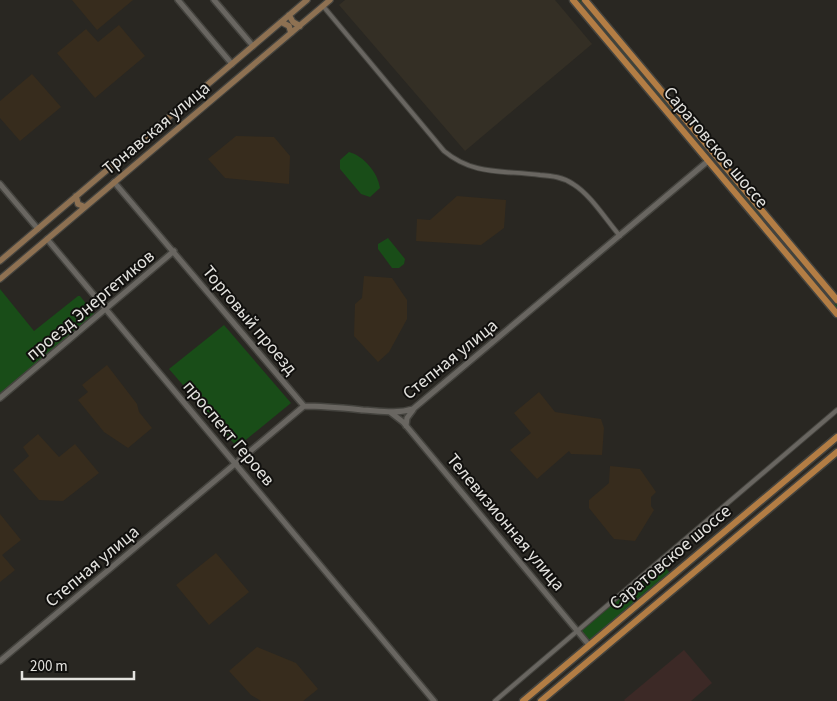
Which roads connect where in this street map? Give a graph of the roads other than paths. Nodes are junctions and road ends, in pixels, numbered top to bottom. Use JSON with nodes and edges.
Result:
{"nodes":[{"id":1,"x":178,"y":0,"type":"edge"},
{"id":2,"x":214,"y":0,"type":"edge"},
{"id":3,"x":308,"y":0,"type":"edge"},
{"id":4,"x":330,"y":0,"type":"edge"},
{"id":5,"x":573,"y":0,"type":"edge"},
{"id":6,"x":585,"y":0,"type":"edge"},
{"id":7,"x":323,"y":6,"type":"junction"},
{"id":8,"x":289,"y":16,"type":"junction"},
{"id":9,"x":281,"y":22,"type":"junction"},
{"id":10,"x":300,"y":26,"type":"junction"},
{"id":11,"x":291,"y":33,"type":"junction"},
{"id":12,"x":253,"y":46,"type":"junction"},
{"id":13,"x":232,"y":64,"type":"junction"},
{"id":14,"x":211,"y":82,"type":"junction"},
{"id":15,"x":197,"y":94,"type":"junction"},
{"id":16,"x":219,"y":94,"type":"junction"},
{"id":17,"x":206,"y":105,"type":"junction"},
{"id":18,"x":682,"y":116,"type":"junction"},
{"id":19,"x":676,"y":122,"type":"junction"},
{"id":20,"x":708,"y":160,"type":"junction"},
{"id":21,"x":733,"y":175,"type":"junction"},
{"id":22,"x":726,"y":181,"type":"junction"},
{"id":23,"x":114,"y":182,"type":"junction"},
{"id":24,"x":0,"y":184,"type":"edge"},
{"id":25,"x":76,"y":196,"type":"junction"},
{"id":26,"x":85,"y":207,"type":"junction"},
{"id":27,"x":38,"y":229,"type":"junction"},
{"id":28,"x":620,"y":236,"type":"junction"},
{"id":29,"x":46,"y":239,"type":"junction"},
{"id":30,"x":174,"y":251,"type":"junction"},
{"id":31,"x":1,"y":259,"type":"edge"},
{"id":32,"x":0,"y":279,"type":"edge"},
{"id":33,"x":837,"y":300,"type":"edge"},
{"id":34,"x":106,"y":309,"type":"junction"},
{"id":35,"x":837,"y":314,"type":"edge"},
{"id":36,"x":0,"y":398,"type":"edge"},
{"id":37,"x":304,"y":406,"type":"junction"},
{"id":38,"x":413,"y":409,"type":"junction"},
{"id":39,"x":837,"y":410,"type":"edge"},
{"id":40,"x":390,"y":412,"type":"junction"},
{"id":41,"x":406,"y":427,"type":"junction"},
{"id":42,"x":837,"y":437,"type":"edge"},
{"id":43,"x":837,"y":452,"type":"edge"},
{"id":44,"x":236,"y":464,"type":"junction"},
{"id":45,"x":578,"y":630,"type":"junction"},
{"id":46,"x":589,"y":645,"type":"junction"},
{"id":47,"x":597,"y":654,"type":"junction"},
{"id":48,"x":0,"y":662,"type":"edge"},
{"id":49,"x":434,"y":701,"type":"edge"},
{"id":50,"x":494,"y":701,"type":"edge"},
{"id":51,"x":523,"y":701,"type":"edge"},
{"id":52,"x":541,"y":701,"type":"edge"}],
"edges":[{"from":1,"to":13,"type":"street"},
{"from":2,"to":12,"type":"street"},
{"from":3,"to":8,"type":"main road","name":"Трнавская улица"},
{"from":4,"to":7,"type":"main road","name":"Трнавская улица"},
{"from":5,"to":19,"type":"main road","name":"Саратовское шоссе"},
{"from":6,"to":18,"type":"main road","name":"Саратовское шоссе"},
{"from":7,"to":10,"type":"main road","name":"Трнавская улица"},
{"from":7,"to":28,"type":"street"},
{"from":8,"to":9,"type":"main road","name":"Трнавская улица"},
{"from":8,"to":10,"type":"main road"},
{"from":9,"to":11,"type":"main road"},
{"from":9,"to":12,"type":"main road","name":"Трнавская улица"},
{"from":10,"to":11,"type":"main road","name":"Трнавская улица"},
{"from":11,"to":16,"type":"main road","name":"Трнавская улица"},
{"from":12,"to":13,"type":"main road","name":"Трнавская улица"},
{"from":13,"to":14,"type":"main road","name":"Трнавская улица"},
{"from":14,"to":15,"type":"main road","name":"Трнавская улица"},
{"from":14,"to":16,"type":"main road"},
{"from":15,"to":17,"type":"main road"},
{"from":15,"to":25,"type":"main road","name":"Трнавская улица"},
{"from":16,"to":17,"type":"main road","name":"Трнавская улица"},
{"from":17,"to":23,"type":"main road","name":"Трнавская улица"},
{"from":18,"to":19,"type":"main road"},
{"from":18,"to":21,"type":"main road","name":"Саратовское шоссе"},
{"from":19,"to":20,"type":"main road","name":"Саратовское шоссе"},
{"from":20,"to":22,"type":"main road","name":"Саратовское шоссе"},
{"from":20,"to":28,"type":"street","name":"Степная улица"},
{"from":21,"to":22,"type":"main road"},
{"from":21,"to":33,"type":"main road","name":"Саратовское шоссе"},
{"from":22,"to":35,"type":"main road","name":"Саратовское шоссе"},
{"from":23,"to":26,"type":"main road","name":"Трнавская улица"},
{"from":23,"to":30,"type":"street","name":"Торговый проезд"},
{"from":24,"to":27,"type":"street","name":"проспект Героев"},
{"from":25,"to":26,"type":"main road"},
{"from":25,"to":27,"type":"main road","name":"Трнавская улица"},
{"from":26,"to":29,"type":"main road","name":"Трнавская улица"},
{"from":27,"to":29,"type":"main road","name":"проспект Героев"},
{"from":27,"to":31,"type":"main road","name":"Трнавская улица"},
{"from":28,"to":38,"type":"street","name":"Степная улица"},
{"from":29,"to":32,"type":"main road","name":"Трнавская улица"},
{"from":29,"to":34,"type":"street","name":"проспект Героев"},
{"from":30,"to":34,"type":"street","name":"проезд Энергетиков"},
{"from":30,"to":37,"type":"street","name":"Торговый проезд"},
{"from":34,"to":36,"type":"street","name":"проезд Энергетиков"},
{"from":34,"to":44,"type":"street","name":"проспект Героев"},
{"from":37,"to":40,"type":"street","name":"Степная улица"},
{"from":37,"to":44,"type":"street","name":"Степная улица"},
{"from":38,"to":40,"type":"street","name":"Степная улица"},
{"from":38,"to":41,"type":"street"},
{"from":39,"to":45,"type":"street"},
{"from":40,"to":41,"type":"street","name":"Телевизионная улица"},
{"from":41,"to":45,"type":"street","name":"Телевизионная улица"},
{"from":42,"to":46,"type":"main road","name":"Саратовское шоссе"},
{"from":43,"to":47,"type":"main road","name":"Саратовское шоссе"},
{"from":44,"to":48,"type":"street","name":"Степная улица"},
{"from":44,"to":49,"type":"street","name":"проспект Героев"},
{"from":45,"to":46,"type":"street","name":"Телевизионная улица"},
{"from":45,"to":50,"type":"street"},
{"from":46,"to":47,"type":"main road","name":"Телевизионная улица"},
{"from":46,"to":51,"type":"main road","name":"Саратовское шоссе"},
{"from":47,"to":52,"type":"main road","name":"Саратовское шоссе"}]}
